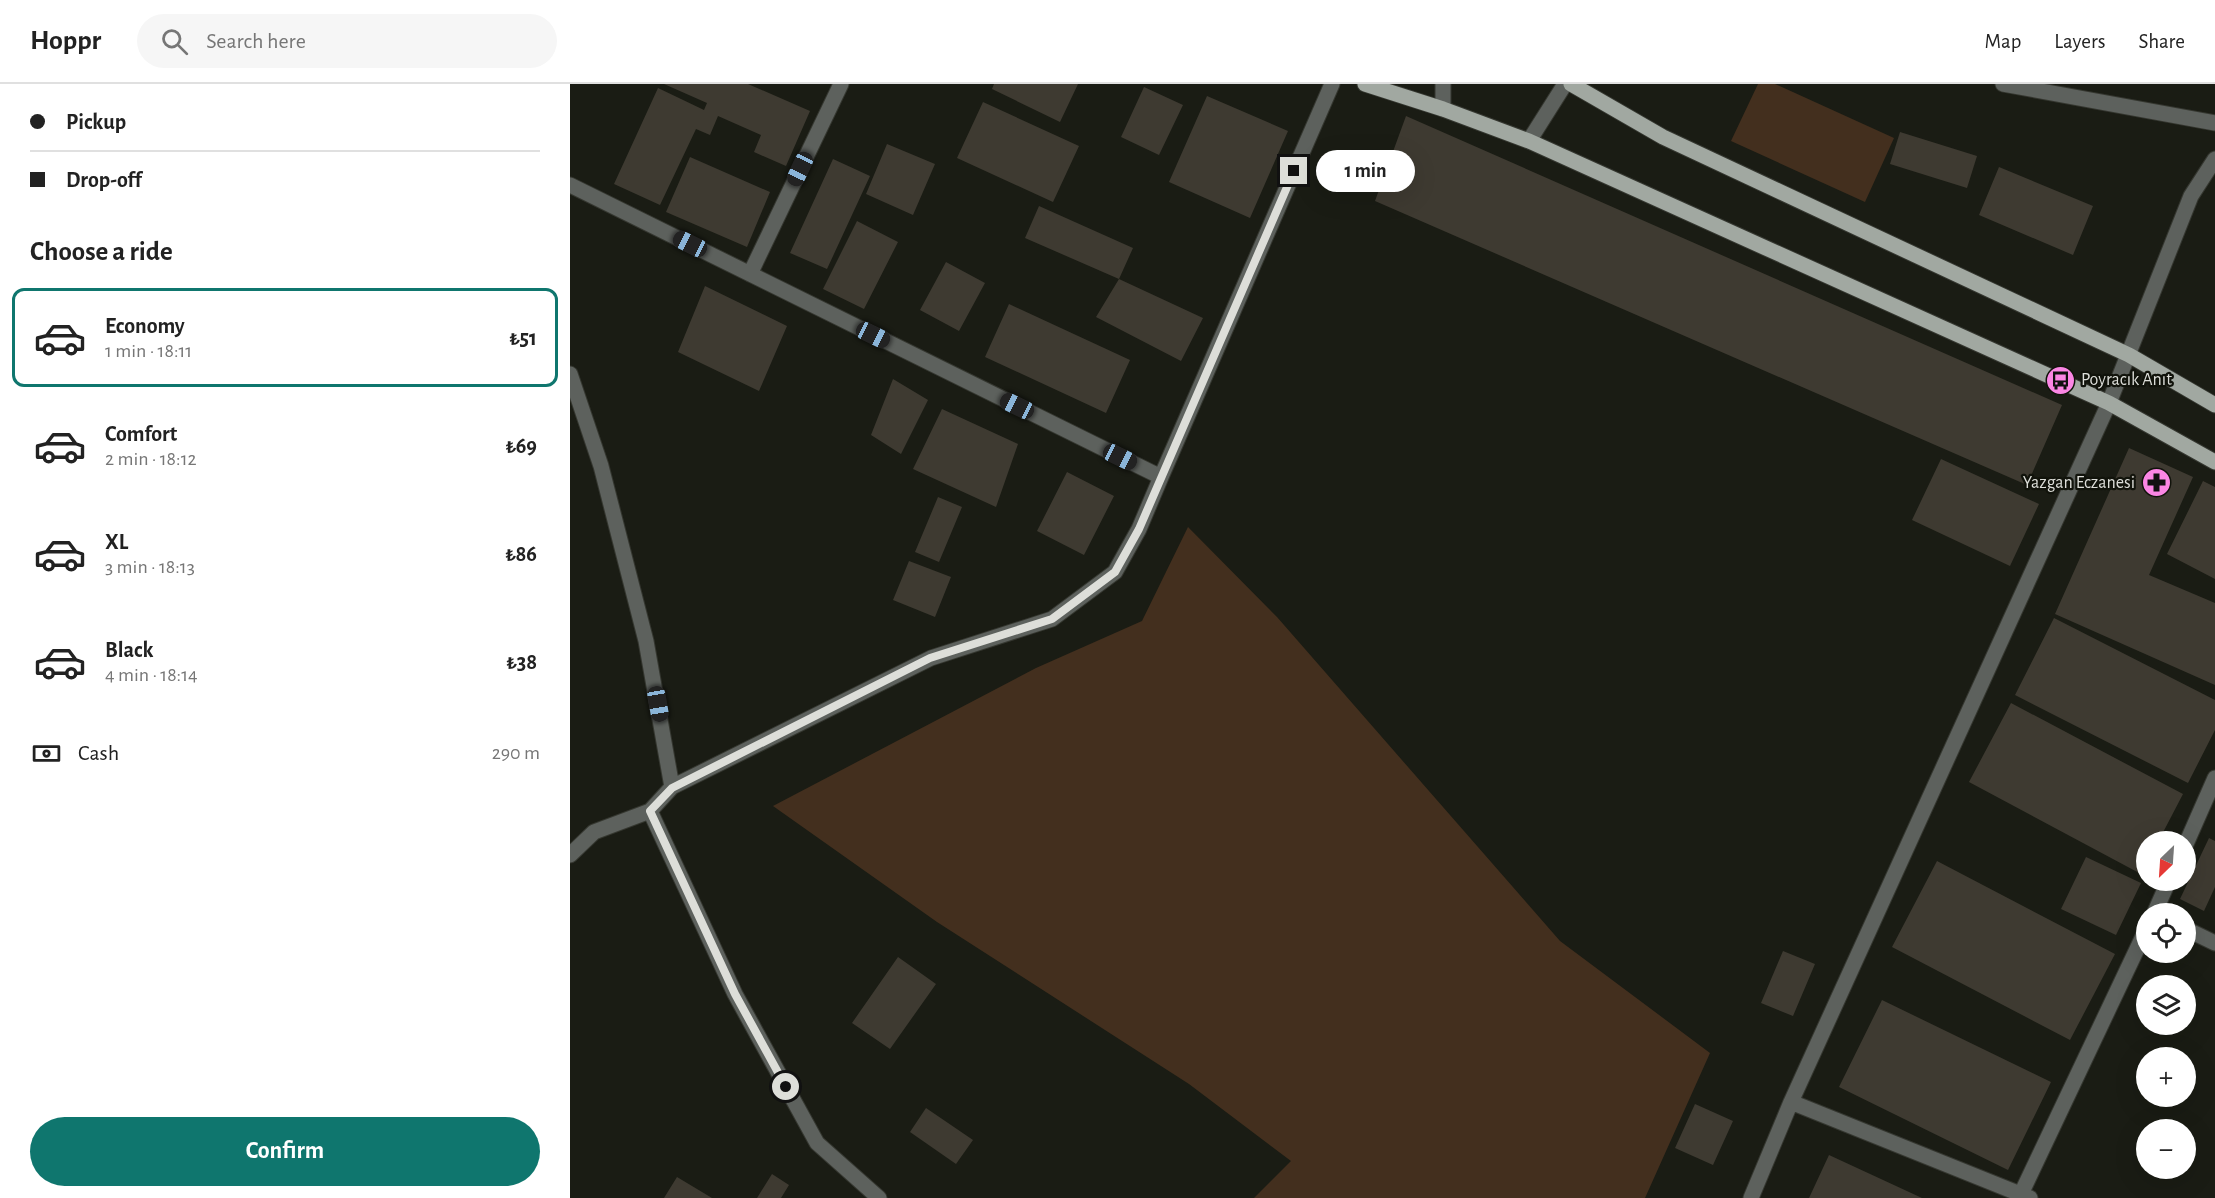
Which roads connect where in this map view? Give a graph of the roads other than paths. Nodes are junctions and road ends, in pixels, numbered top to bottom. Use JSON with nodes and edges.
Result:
{"nodes":[{"id":1,"x":841,"y":84,"type":"edge"},
{"id":2,"x":1332,"y":84,"type":"edge"},
{"id":3,"x":1365,"y":84,"type":"edge"},
{"id":4,"x":1443,"y":84,"type":"edge"},
{"id":5,"x":1565,"y":84,"type":"edge"},
{"id":6,"x":1571,"y":84,"type":"edge"},
{"id":7,"x":2003,"y":84,"type":"edge"},
{"id":8,"x":2045,"y":88,"type":"edge"},
{"id":9,"x":1443,"y":109,"type":"junction"},
{"id":10,"x":2215,"y":123,"type":"edge"},
{"id":11,"x":1529,"y":141,"type":"junction"},
{"id":12,"x":2215,"y":159,"type":"edge"},
{"id":13,"x":570,"y":185,"type":"edge"},
{"id":14,"x":750,"y":274,"type":"junction"},
{"id":15,"x":2129,"y":355,"type":"junction"},
{"id":16,"x":570,"y":374,"type":"edge"},
{"id":17,"x":2109,"y":403,"type":"junction"},
{"id":18,"x":2215,"y":405,"type":"edge"},
{"id":19,"x":2215,"y":462,"type":"edge"},
{"id":20,"x":1161,"y":477,"type":"junction"},
{"id":21,"x":2215,"y":778,"type":"edge"},
{"id":22,"x":672,"y":788,"type":"junction"},
{"id":23,"x":650,"y":811,"type":"junction"},
{"id":24,"x":2192,"y":831,"type":"edge"},
{"id":25,"x":570,"y":855,"type":"edge"},
{"id":26,"x":2196,"y":934,"type":"edge"},
{"id":27,"x":2215,"y":943,"type":"edge"},
{"id":28,"x":2136,"y":952,"type":"edge"},
{"id":29,"x":1791,"y":1102,"type":"junction"},
{"id":30,"x":2025,"y":1196,"type":"edge"},
{"id":31,"x":879,"y":1198,"type":"edge"},
{"id":32,"x":1751,"y":1198,"type":"edge"}],
"edges":[{"from":1,"to":14,"type":"street"},
{"from":2,"to":20,"type":"street"},
{"from":3,"to":9,"type":"main road"},
{"from":4,"to":9,"type":"street"},
{"from":5,"to":11,"type":"street"},
{"from":6,"to":15,"type":"main road"},
{"from":7,"to":8,"type":"street"},
{"from":8,"to":10,"type":"street"},
{"from":9,"to":11,"type":"main road"},
{"from":11,"to":17,"type":"main road"},
{"from":12,"to":15,"type":"street"},
{"from":13,"to":14,"type":"street"},
{"from":14,"to":20,"type":"street"},
{"from":15,"to":17,"type":"street"},
{"from":15,"to":18,"type":"main road"},
{"from":16,"to":22,"type":"street"},
{"from":17,"to":19,"type":"main road"},
{"from":17,"to":29,"type":"street"},
{"from":20,"to":22,"type":"street"},
{"from":21,"to":24,"type":"street"},
{"from":22,"to":23,"type":"street"},
{"from":23,"to":25,"type":"street"},
{"from":23,"to":31,"type":"street"},
{"from":26,"to":27,"type":"street"},
{"from":28,"to":30,"type":"street"},
{"from":29,"to":30,"type":"street"},
{"from":29,"to":32,"type":"street"}]}
